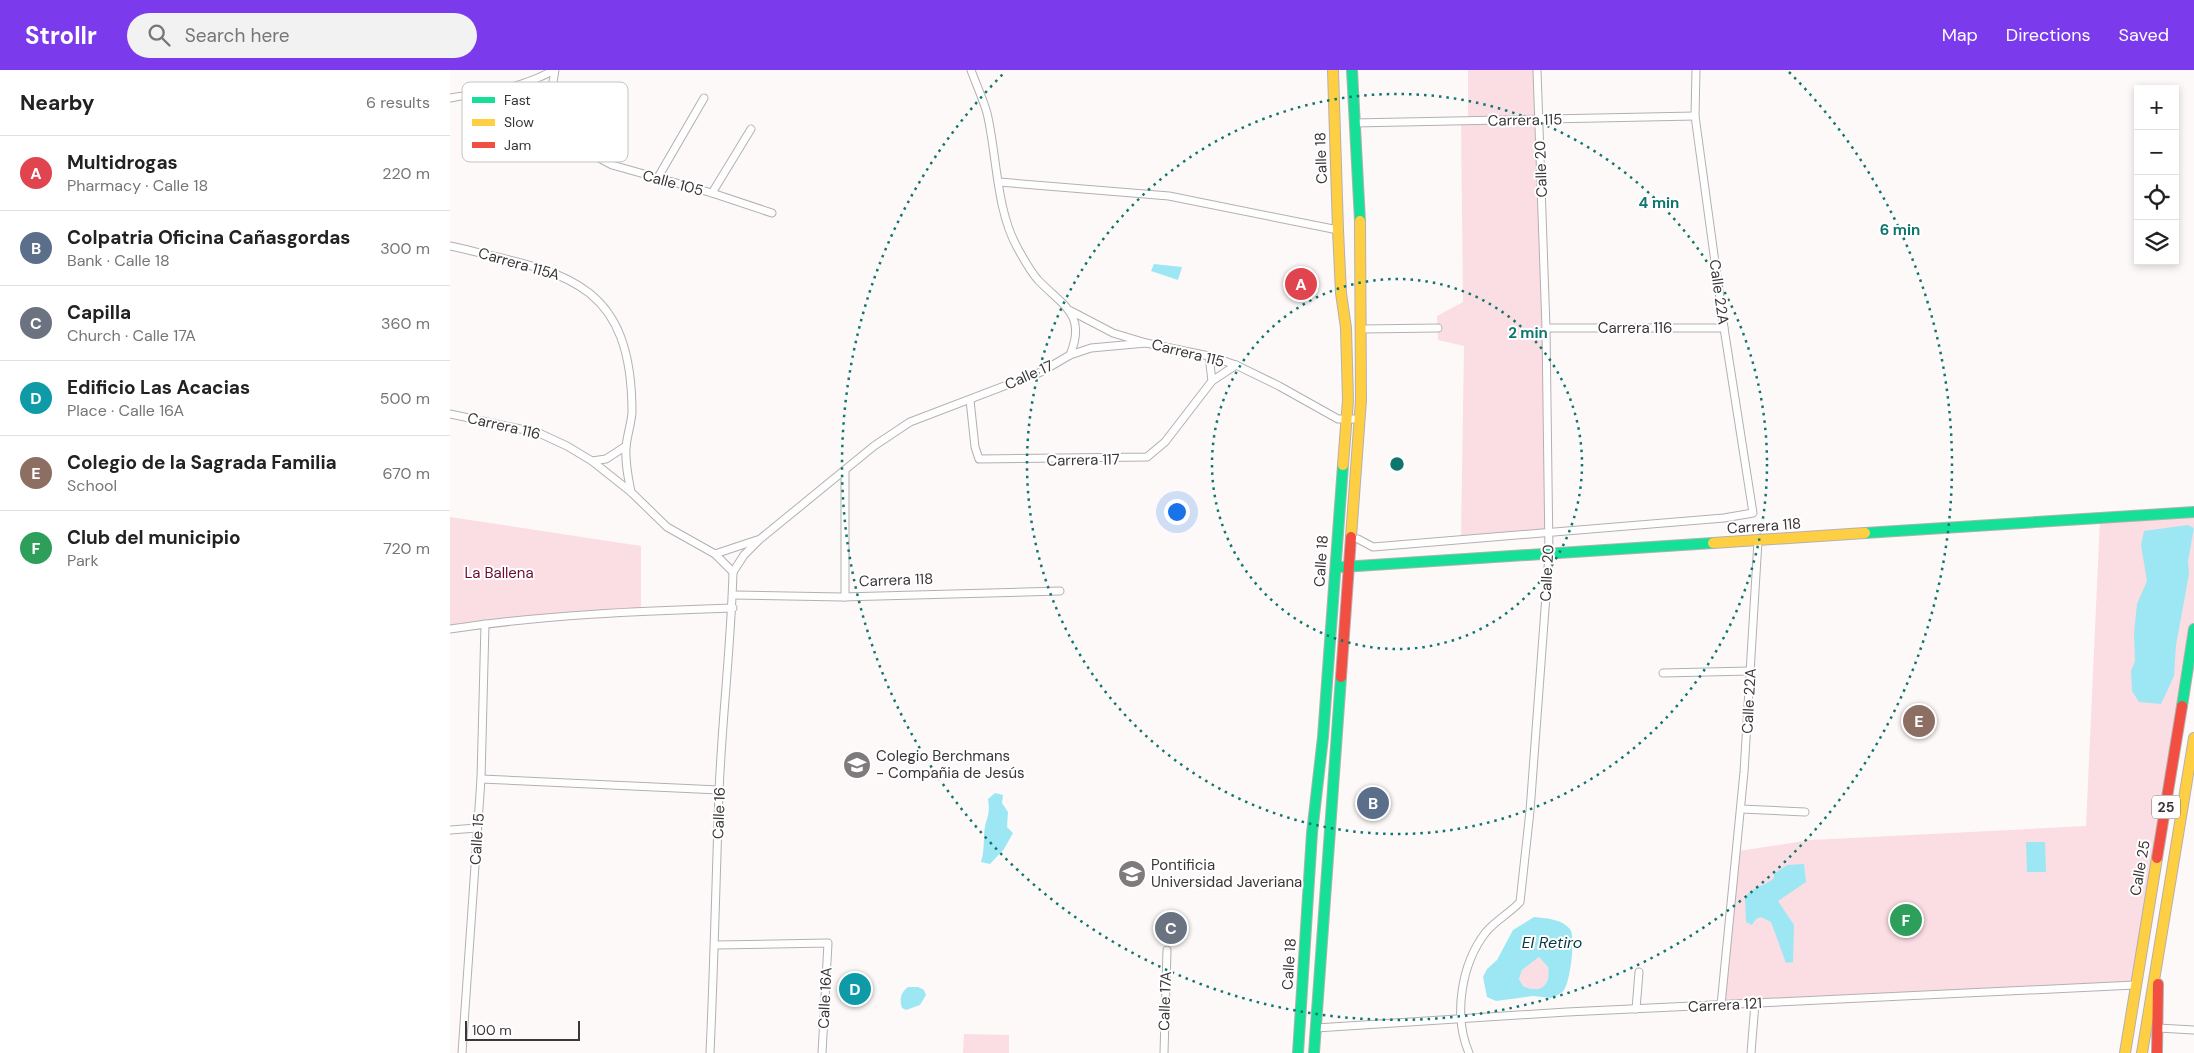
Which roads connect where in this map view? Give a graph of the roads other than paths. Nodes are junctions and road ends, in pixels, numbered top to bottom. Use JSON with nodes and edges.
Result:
{"nodes":[{"id":1,"x":554,"y":70,"type":"edge"},
{"id":2,"x":971,"y":70,"type":"edge"},
{"id":3,"x":1334,"y":70,"type":"edge"},
{"id":4,"x":1352,"y":70,"type":"edge"},
{"id":5,"x":1537,"y":70,"type":"edge"},
{"id":6,"x":1696,"y":70,"type":"edge"},
{"id":7,"x":531,"y":82,"type":"edge"},
{"id":8,"x":704,"y":98,"type":"dead end"},
{"id":9,"x":1695,"y":116,"type":"junction"},
{"id":10,"x":1540,"y":120,"type":"junction"},
{"id":11,"x":1354,"y":123,"type":"junction"},
{"id":12,"x":751,"y":129,"type":"dead end"},
{"id":13,"x":606,"y":162,"type":"edge"},
{"id":14,"x":657,"y":179,"type":"junction"},
{"id":15,"x":999,"y":182,"type":"junction"},
{"id":16,"x":712,"y":193,"type":"junction"},
{"id":17,"x":772,"y":213,"type":"dead end"},
{"id":18,"x":1338,"y":230,"type":"junction"},
{"id":19,"x":450,"y":246,"type":"edge"},
{"id":20,"x":1071,"y":311,"type":"junction"},
{"id":21,"x":1438,"y":328,"type":"dead end"},
{"id":22,"x":1546,"y":328,"type":"junction"},
{"id":23,"x":1724,"y":328,"type":"junction"},
{"id":24,"x":1362,"y":329,"type":"junction"},
{"id":25,"x":1146,"y":343,"type":"junction"},
{"id":26,"x":1070,"y":356,"type":"junction"},
{"id":27,"x":1209,"y":356,"type":"junction"},
{"id":28,"x":1236,"y":366,"type":"junction"},
{"id":29,"x":1212,"y":381,"type":"junction"},
{"id":30,"x":970,"y":400,"type":"junction"},
{"id":31,"x":450,"y":414,"type":"edge"},
{"id":32,"x":1347,"y":419,"type":"junction"},
{"id":33,"x":1359,"y":419,"type":"junction"},
{"id":34,"x":626,"y":446,"type":"junction"},
{"id":35,"x":592,"y":461,"type":"junction"},
{"id":36,"x":845,"y":470,"type":"junction"},
{"id":37,"x":631,"y":492,"type":"junction"},
{"id":38,"x":2194,"y":512,"type":"edge"},
{"id":39,"x":1549,"y":532,"type":"junction"},
{"id":40,"x":1358,"y":539,"type":"dead end"},
{"id":41,"x":759,"y":540,"type":"junction"},
{"id":42,"x":1758,"y":541,"type":"junction"},
{"id":43,"x":715,"y":554,"type":"junction"},
{"id":44,"x":1549,"y":555,"type":"junction"},
{"id":45,"x":1336,"y":567,"type":"junction"},
{"id":46,"x":1348,"y":568,"type":"junction"},
{"id":47,"x":733,"y":572,"type":"junction"},
{"id":48,"x":1060,"y":591,"type":"dead end"},
{"id":49,"x":733,"y":595,"type":"junction"},
{"id":50,"x":845,"y":597,"type":"junction"},
{"id":51,"x":733,"y":608,"type":"junction"},
{"id":52,"x":485,"y":624,"type":"junction"},
{"id":53,"x":450,"y":629,"type":"edge"},
{"id":54,"x":2194,"y":629,"type":"edge"},
{"id":55,"x":1750,"y":670,"type":"junction"},
{"id":56,"x":1664,"y":672,"type":"dead end"},
{"id":57,"x":2194,"y":738,"type":"edge"},
{"id":58,"x":481,"y":779,"type":"junction"},
{"id":59,"x":719,"y":790,"type":"junction"},
{"id":60,"x":1741,"y":809,"type":"junction"},
{"id":61,"x":1805,"y":812,"type":"dead end"},
{"id":62,"x":477,"y":828,"type":"junction"},
{"id":63,"x":450,"y":830,"type":"edge"},
{"id":64,"x":716,"y":945,"type":"junction"},
{"id":65,"x":1167,"y":950,"type":"dead end"},
{"id":66,"x":2157,"y":956,"type":"junction"},
{"id":67,"x":1639,"y":972,"type":"dead end"},
{"id":68,"x":2135,"y":985,"type":"junction"},
{"id":69,"x":1755,"y":1003,"type":"junction"},
{"id":70,"x":1721,"y":1005,"type":"junction"},
{"id":71,"x":1636,"y":1009,"type":"junction"},
{"id":72,"x":1460,"y":1020,"type":"junction"},
{"id":73,"x":1316,"y":1028,"type":"junction"},
{"id":74,"x":2158,"y":1028,"type":"junction"},
{"id":75,"x":2194,"y":1030,"type":"edge"},
{"id":76,"x":462,"y":1053,"type":"edge"},
{"id":77,"x":710,"y":1053,"type":"edge"},
{"id":78,"x":822,"y":1053,"type":"edge"},
{"id":79,"x":1164,"y":1053,"type":"edge"},
{"id":80,"x":1298,"y":1053,"type":"edge"},
{"id":81,"x":1314,"y":1053,"type":"edge"},
{"id":82,"x":1470,"y":1053,"type":"edge"},
{"id":83,"x":1751,"y":1053,"type":"edge"},
{"id":84,"x":2126,"y":1053,"type":"edge"},
{"id":85,"x":2142,"y":1053,"type":"edge"},
{"id":86,"x":2157,"y":1053,"type":"edge"}],
"edges":[{"from":1,"to":7,"type":"street"},
{"from":2,"to":15,"type":"street"},
{"from":3,"to":18,"type":"main road","name":"Calle 18"},
{"from":4,"to":11,"type":"main road","name":"Calle 18"},
{"from":5,"to":10,"type":"street","name":"Calle 20"},
{"from":6,"to":9,"type":"street","name":"Calle 22A"},
{"from":8,"to":14,"type":"street"},
{"from":9,"to":10,"type":"street","name":"Carrera 115"},
{"from":9,"to":23,"type":"street","name":"Calle 22A"},
{"from":10,"to":11,"type":"street","name":"Carrera 115"},
{"from":10,"to":22,"type":"street","name":"Calle 20"},
{"from":11,"to":24,"type":"main road","name":"Calle 18"},
{"from":12,"to":16,"type":"street"},
{"from":13,"to":14,"type":"street","name":"Calle 105"},
{"from":14,"to":16,"type":"street","name":"Calle 105"},
{"from":15,"to":18,"type":"street"},
{"from":15,"to":20,"type":"street"},
{"from":16,"to":17,"type":"street","name":"Calle 105"},
{"from":18,"to":32,"type":"main road","name":"Calle 18"},
{"from":19,"to":34,"type":"street","name":"Carrera 115A"},
{"from":20,"to":25,"type":"street","name":"Carrera 115"},
{"from":20,"to":26,"type":"street","name":"Calle 17"},
{"from":21,"to":24,"type":"street"},
{"from":22,"to":23,"type":"street","name":"Carrera 116"},
{"from":22,"to":39,"type":"street","name":"Calle 20"},
{"from":23,"to":39,"type":"street","name":"Calle 22A"},
{"from":24,"to":33,"type":"main road","name":"Calle 18"},
{"from":25,"to":26,"type":"street"},
{"from":25,"to":27,"type":"street","name":"Carrera 115"},
{"from":26,"to":30,"type":"street","name":"Calle 17"},
{"from":27,"to":28,"type":"street","name":"Carrera 115"},
{"from":27,"to":29,"type":"street"},
{"from":28,"to":29,"type":"street","name":"Carrera 117"},
{"from":28,"to":32,"type":"street","name":"Carrera 115"},
{"from":29,"to":30,"type":"street","name":"Carrera 117"},
{"from":30,"to":36,"type":"street","name":"Calle 17"},
{"from":31,"to":35,"type":"street","name":"Carrera 116"},
{"from":32,"to":33,"type":"street","name":"Carrera 115"},
{"from":32,"to":45,"type":"main road","name":"Calle 18"},
{"from":33,"to":46,"type":"main road","name":"Calle 18"},
{"from":34,"to":35,"type":"street"},
{"from":34,"to":37,"type":"street"},
{"from":35,"to":37,"type":"street","name":"Carrera 116"},
{"from":36,"to":41,"type":"street","name":"Calle 17"},
{"from":36,"to":50,"type":"street"},
{"from":37,"to":43,"type":"street","name":"Carrera 116"},
{"from":38,"to":42,"type":"main road","name":"Carrera 118"},
{"from":39,"to":40,"type":"street"},
{"from":39,"to":44,"type":"street","name":"Calle 20"},
{"from":41,"to":43,"type":"street"},
{"from":41,"to":47,"type":"street","name":"Calle 17"},
{"from":42,"to":44,"type":"main road","name":"Carrera 118"},
{"from":42,"to":55,"type":"street","name":"Calle 22A"},
{"from":43,"to":47,"type":"street","name":"Carrera 116"},
{"from":44,"to":46,"type":"main road","name":"Carrera 118"},
{"from":44,"to":72,"type":"street","name":"Calle 20"},
{"from":45,"to":46,"type":"main road","name":"Carrera 118"},
{"from":45,"to":80,"type":"main road","name":"Calle 18"},
{"from":46,"to":73,"type":"main road","name":"Calle 18"},
{"from":47,"to":49,"type":"street","name":"Calle 16"},
{"from":48,"to":50,"type":"street","name":"Carrera 118"},
{"from":49,"to":50,"type":"street","name":"Carrera 118"},
{"from":49,"to":51,"type":"street","name":"Calle 16"},
{"from":51,"to":52,"type":"street"},
{"from":51,"to":59,"type":"street","name":"Calle 16"},
{"from":52,"to":53,"type":"street"},
{"from":52,"to":58,"type":"street","name":"Calle 15"},
{"from":54,"to":68,"type":"main road","name":"Calle 25","number":"25"},
{"from":55,"to":56,"type":"street"},
{"from":55,"to":60,"type":"street","name":"Calle 22A"},
{"from":57,"to":66,"type":"main road","number":"25"},
{"from":58,"to":59,"type":"street"},
{"from":58,"to":62,"type":"street","name":"Calle 15"},
{"from":59,"to":64,"type":"street","name":"Calle 16"},
{"from":60,"to":61,"type":"street"},
{"from":60,"to":70,"type":"street","name":"Calle 22A"},
{"from":62,"to":63,"type":"street"},
{"from":62,"to":76,"type":"street","name":"Calle 15"},
{"from":64,"to":77,"type":"street","name":"Calle 16"},
{"from":64,"to":78,"type":"street","name":"Calle 16A"},
{"from":65,"to":79,"type":"street","name":"Calle 17A"},
{"from":66,"to":74,"type":"main road","number":"25"},
{"from":66,"to":85,"type":"main road","number":"25"},
{"from":67,"to":71,"type":"street"},
{"from":68,"to":69,"type":"street","name":"Carrera 121"},
{"from":68,"to":84,"type":"main road","name":"Calle 25","number":"25"},
{"from":69,"to":70,"type":"street","name":"Carrera 121"},
{"from":69,"to":83,"type":"street"},
{"from":70,"to":71,"type":"street","name":"Carrera 121"},
{"from":71,"to":72,"type":"street","name":"Carrera 121"},
{"from":72,"to":73,"type":"street","name":"Carrera 121"},
{"from":72,"to":82,"type":"street","name":"Calle 20"},
{"from":73,"to":81,"type":"main road","name":"Calle 18"},
{"from":74,"to":75,"type":"street"},
{"from":74,"to":86,"type":"main road","number":"25"}]}
